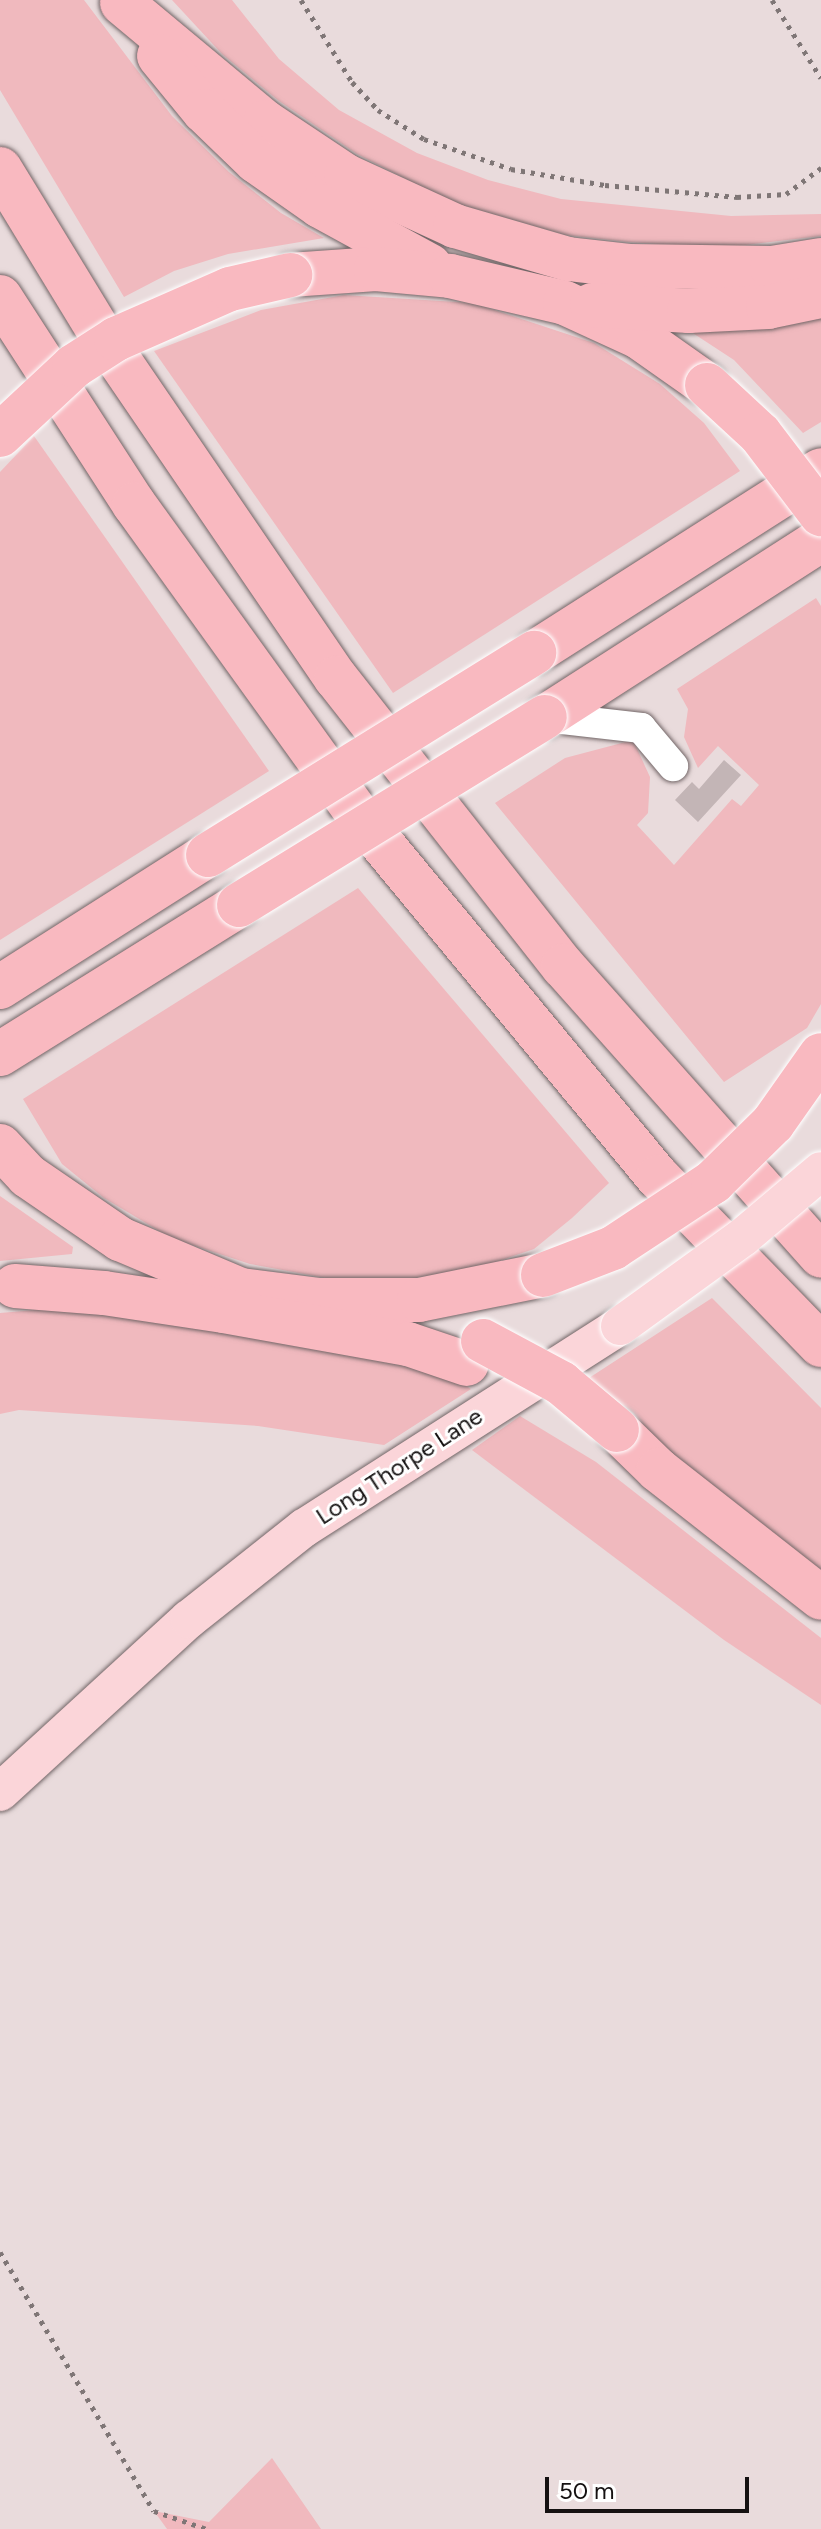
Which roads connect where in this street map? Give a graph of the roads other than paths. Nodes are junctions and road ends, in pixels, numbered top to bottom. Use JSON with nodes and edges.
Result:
{"nodes":[{"id":1,"x":121,"y":1,"type":"edge"},
{"id":2,"x":0,"y":169,"type":"edge"},
{"id":3,"x":821,"y":260,"type":"edge"},
{"id":4,"x":450,"y":276,"type":"junction"},
{"id":5,"x":821,"y":296,"type":"edge"},
{"id":6,"x":0,"y":297,"type":"edge"},
{"id":7,"x":565,"y":303,"type":"junction"},
{"id":8,"x":0,"y":435,"type":"edge"},
{"id":9,"x":821,"y":470,"type":"edge"},
{"id":10,"x":821,"y":514,"type":"edge"},
{"id":11,"x":821,"y":540,"type":"edge"},
{"id":12,"x":545,"y":717,"type":"junction"},
{"id":13,"x":673,"y":766,"type":"dead end"},
{"id":14,"x":0,"y":987,"type":"edge"},
{"id":15,"x":0,"y":1054,"type":"edge"},
{"id":16,"x":821,"y":1055,"type":"edge"},
{"id":17,"x":14,"y":1161,"type":"edge"},
{"id":18,"x":821,"y":1171,"type":"edge"},
{"id":19,"x":821,"y":1256,"type":"edge"},
{"id":20,"x":7,"y":1288,"type":"edge"},
{"id":21,"x":241,"y":1290,"type":"junction"},
{"id":22,"x":376,"y":1301,"type":"junction"},
{"id":23,"x":821,"y":1345,"type":"edge"},
{"id":24,"x":475,"y":1353,"type":"junction"},
{"id":25,"x":821,"y":1598,"type":"edge"},
{"id":26,"x":0,"y":1792,"type":"edge"}],
"edges":[{"from":1,"to":3,"type":"highway"},
{"from":1,"to":4,"type":"highway"},
{"from":2,"to":19,"type":"highway"},
{"from":4,"to":7,"type":"highway"},
{"from":4,"to":8,"type":"highway","bridge":true},
{"from":5,"to":7,"type":"highway"},
{"from":6,"to":23,"type":"highway"},
{"from":7,"to":10,"type":"highway","bridge":true},
{"from":9,"to":14,"type":"highway","bridge":true},
{"from":11,"to":12,"type":"highway"},
{"from":12,"to":13,"type":"lane"},
{"from":12,"to":15,"type":"highway","bridge":true},
{"from":16,"to":22,"type":"highway","bridge":true},
{"from":17,"to":21,"type":"highway"},
{"from":18,"to":26,"type":"main road","name":"Long Thorpe Lane","bridge":true},
{"from":20,"to":21,"type":"highway"},
{"from":20,"to":24,"type":"highway"},
{"from":21,"to":22,"type":"highway"},
{"from":22,"to":24,"type":"highway"},
{"from":24,"to":25,"type":"highway","bridge":true}]}
